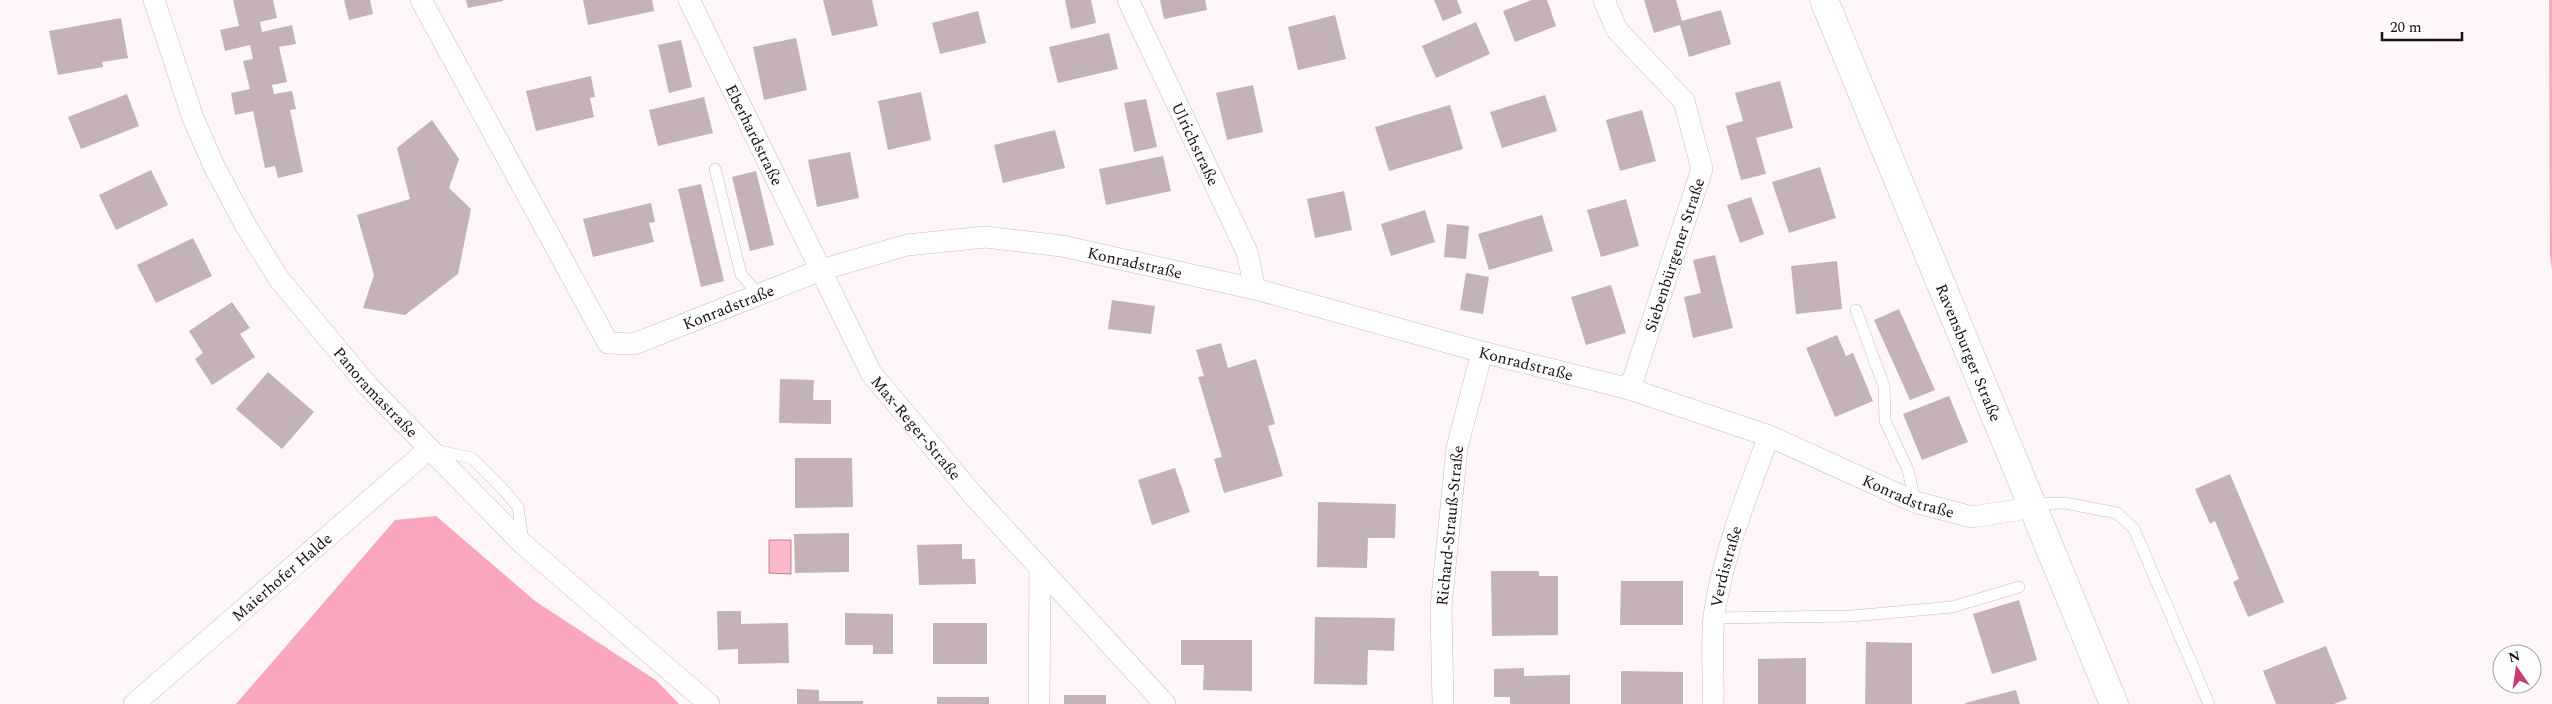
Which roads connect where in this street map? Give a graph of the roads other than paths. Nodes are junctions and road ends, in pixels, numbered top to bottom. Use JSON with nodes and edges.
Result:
{"nodes":[{"id":1,"x":154,"y":0,"type":"edge"},
{"id":2,"x":420,"y":0,"type":"edge"},
{"id":3,"x":689,"y":0,"type":"edge"},
{"id":4,"x":1128,"y":0,"type":"edge"},
{"id":5,"x":1604,"y":0,"type":"edge"},
{"id":6,"x":1824,"y":0,"type":"edge"},
{"id":7,"x":715,"y":169,"type":"dead end"},
{"id":8,"x":821,"y":270,"type":"junction"},
{"id":9,"x":1256,"y":289,"type":"junction"},
{"id":10,"x":759,"y":295,"type":"junction"},
{"id":11,"x":1856,"y":310,"type":"dead end"},
{"id":12,"x":1482,"y":352,"type":"junction"},
{"id":13,"x":1630,"y":389,"type":"junction"},
{"id":14,"x":1769,"y":436,"type":"junction"},
{"id":15,"x":430,"y":449,"type":"junction"},
{"id":16,"x":1915,"y":502,"type":"junction"},
{"id":17,"x":2031,"y":504,"type":"junction"},
{"id":18,"x":1040,"y":568,"type":"junction"},
{"id":19,"x":2019,"y":587,"type":"dead end"},
{"id":20,"x":1714,"y":618,"type":"junction"},
{"id":21,"x":134,"y":704,"type":"edge"},
{"id":22,"x":709,"y":704,"type":"edge"},
{"id":23,"x":1039,"y":704,"type":"edge"},
{"id":24,"x":1165,"y":704,"type":"edge"},
{"id":25,"x":1443,"y":704,"type":"edge"},
{"id":26,"x":1713,"y":704,"type":"edge"},
{"id":27,"x":2114,"y":704,"type":"edge"},
{"id":28,"x":2209,"y":704,"type":"edge"}],
"edges":[{"from":1,"to":15,"type":"street","name":"Panoramastraße"},
{"from":2,"to":10,"type":"street","name":"Konradstraße"},
{"from":3,"to":8,"type":"street","name":"Eberhardstraße"},
{"from":4,"to":9,"type":"street","name":"Ulrichstraße"},
{"from":5,"to":13,"type":"street","name":"Siebenbürgener Straße"},
{"from":6,"to":17,"type":"main road","name":"Ravensburger Straße"},
{"from":7,"to":10,"type":"lane"},
{"from":8,"to":9,"type":"street","name":"Konradstraße"},
{"from":8,"to":10,"type":"street","name":"Konradstraße"},
{"from":8,"to":18,"type":"street","name":"Max-Reger-Straße"},
{"from":9,"to":12,"type":"street","name":"Konradstraße"},
{"from":11,"to":16,"type":"lane"},
{"from":12,"to":13,"type":"street","name":"Konradstraße"},
{"from":12,"to":25,"type":"street","name":"Richard-Strauß-Straße"},
{"from":13,"to":14,"type":"street","name":"Konradstraße"},
{"from":14,"to":16,"type":"street","name":"Konradstraße"},
{"from":14,"to":20,"type":"street","name":"Verdistraße"},
{"from":15,"to":21,"type":"street","name":"Maierhofer Halde"},
{"from":15,"to":22,"type":"street","name":"Panoramastraße"},
{"from":16,"to":17,"type":"street","name":"Konradstraße"},
{"from":17,"to":27,"type":"main road","name":"Ravensburger Straße"},
{"from":17,"to":28,"type":"lane"},
{"from":18,"to":23,"type":"street"},
{"from":18,"to":24,"type":"street","name":"Max-Reger-Straße"},
{"from":19,"to":20,"type":"lane"},
{"from":20,"to":26,"type":"street","name":"Verdistraße"}]}
